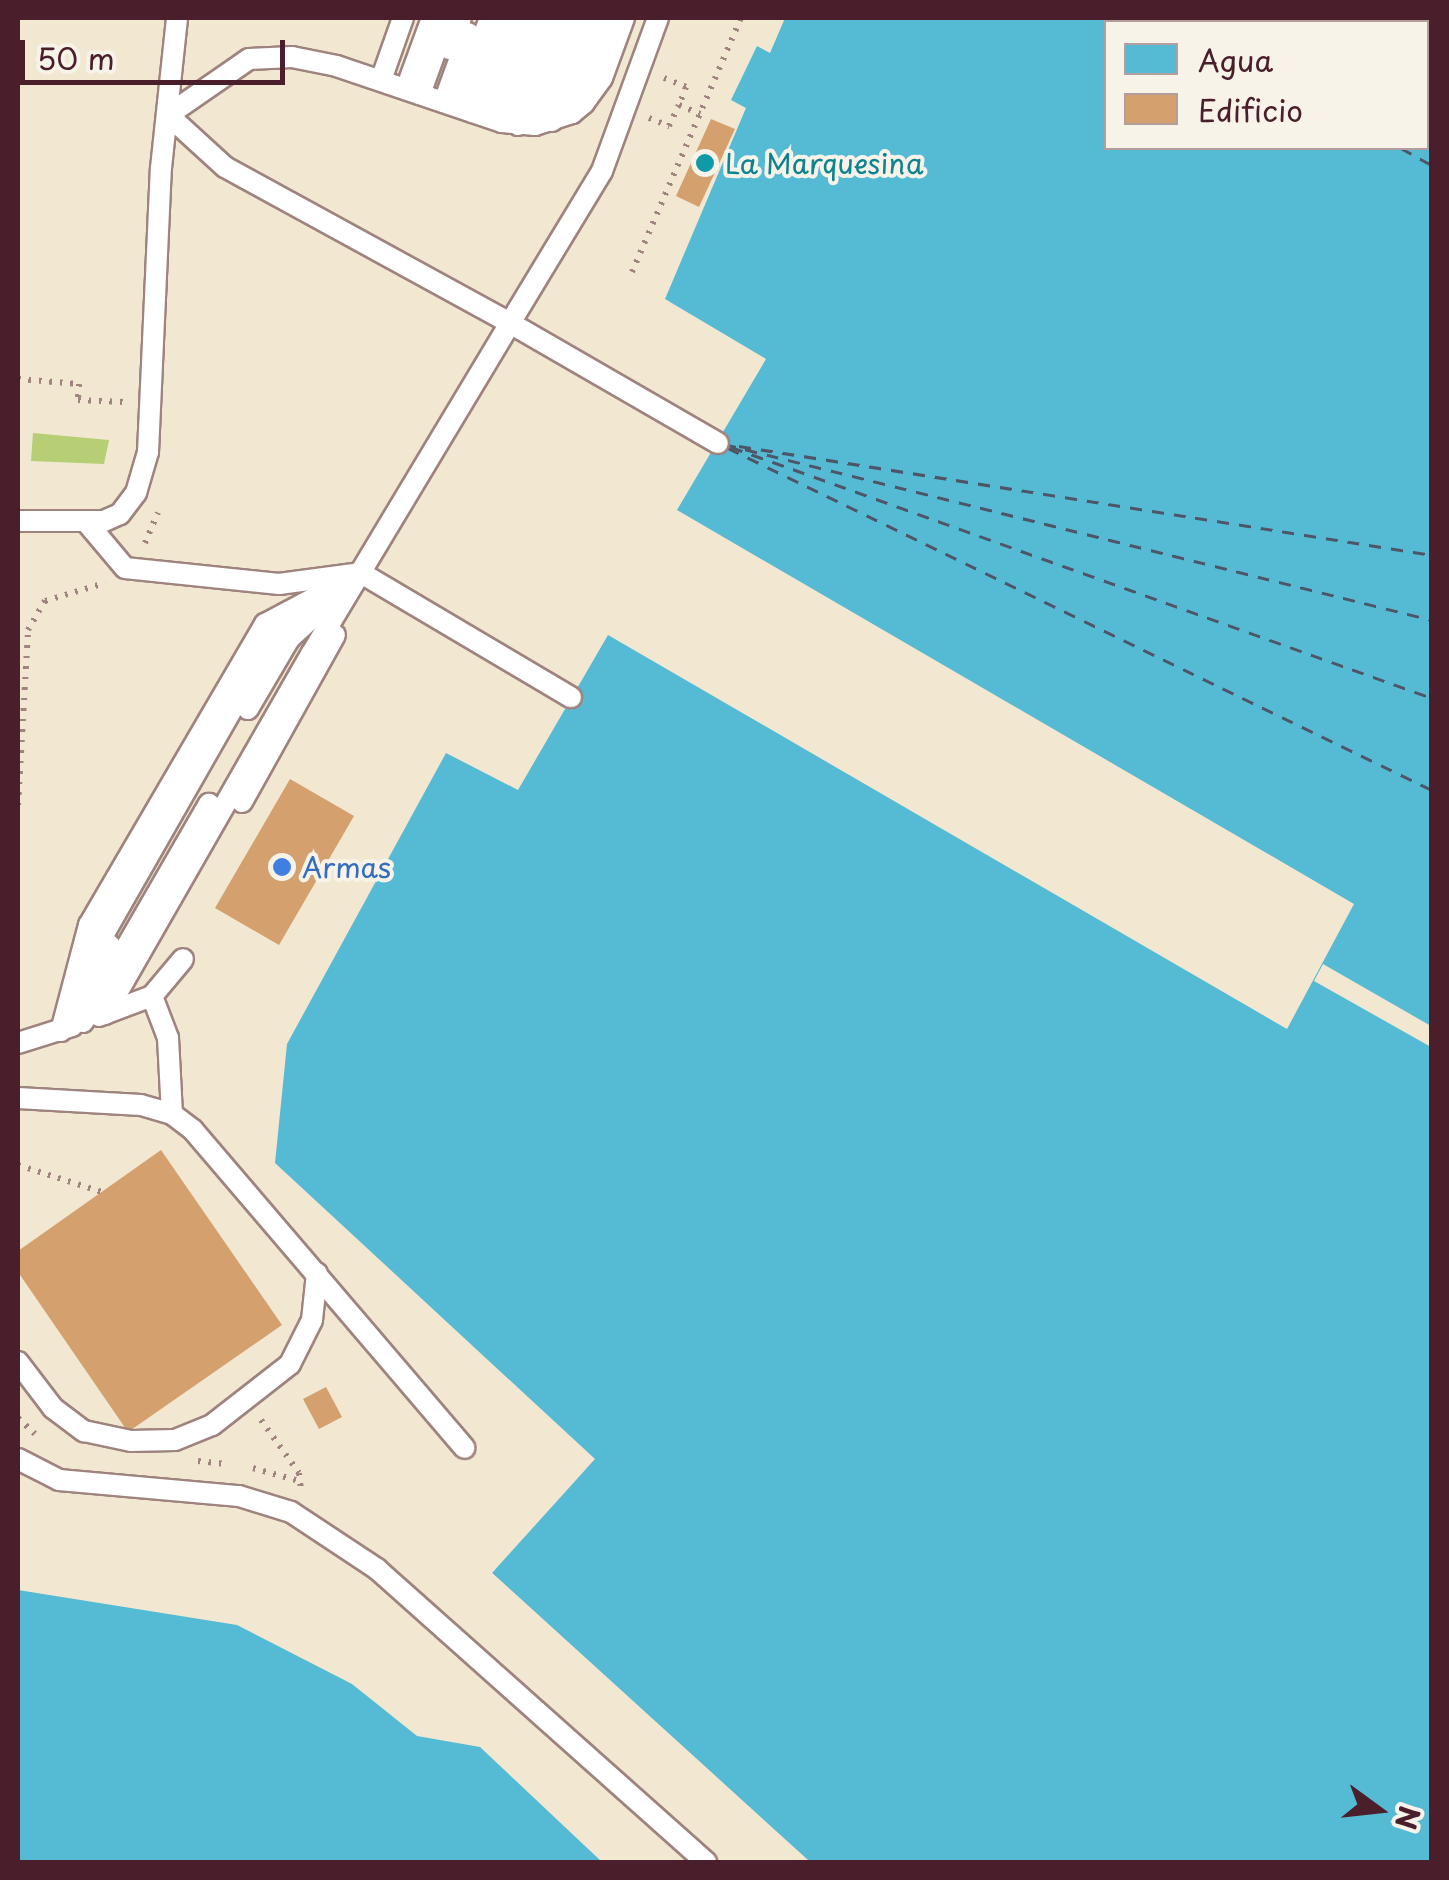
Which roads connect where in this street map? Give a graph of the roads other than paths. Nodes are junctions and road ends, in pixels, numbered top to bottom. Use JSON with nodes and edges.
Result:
{"nodes":[{"id":1,"x":178,"y":18,"type":"edge"},
{"id":2,"x":403,"y":18,"type":"edge"},
{"id":3,"x":418,"y":18,"type":"edge"},
{"id":4,"x":432,"y":18,"type":"edge"},
{"id":5,"x":448,"y":18,"type":"edge"},
{"id":6,"x":461,"y":18,"type":"edge"},
{"id":7,"x":475,"y":18,"type":"edge"},
{"id":8,"x":490,"y":18,"type":"edge"},
{"id":9,"x":506,"y":18,"type":"edge"},
{"id":10,"x":523,"y":18,"type":"edge"},
{"id":11,"x":540,"y":18,"type":"edge"},
{"id":12,"x":557,"y":18,"type":"edge"},
{"id":13,"x":574,"y":18,"type":"edge"},
{"id":14,"x":590,"y":18,"type":"edge"},
{"id":15,"x":608,"y":18,"type":"edge"},
{"id":16,"x":624,"y":18,"type":"edge"},
{"id":17,"x":658,"y":18,"type":"edge"},
{"id":18,"x":461,"y":106,"type":"junction"},
{"id":19,"x":572,"y":113,"type":"junction"},
{"id":20,"x":168,"y":115,"type":"junction"},
{"id":21,"x":510,"y":323,"type":"junction"},
{"id":22,"x":718,"y":443,"type":"dead end"},
{"id":23,"x":18,"y":521,"type":"edge"},
{"id":24,"x":88,"y":524,"type":"junction"},
{"id":25,"x":361,"y":573,"type":"junction"},
{"id":26,"x":572,"y":697,"type":"dead end"},
{"id":27,"x":183,"y":959,"type":"dead end"},
{"id":28,"x":152,"y":996,"type":"junction"},
{"id":29,"x":114,"y":1010,"type":"junction"},
{"id":30,"x":83,"y":1022,"type":"junction"},
{"id":31,"x":61,"y":1031,"type":"junction"},
{"id":32,"x":18,"y":1043,"type":"edge"},
{"id":33,"x":18,"y":1098,"type":"edge"},
{"id":34,"x":172,"y":1114,"type":"junction"},
{"id":35,"x":316,"y":1272,"type":"junction"},
{"id":36,"x":18,"y":1362,"type":"edge"},
{"id":37,"x":465,"y":1448,"type":"dead end"},
{"id":38,"x":18,"y":1458,"type":"edge"},
{"id":39,"x":706,"y":1862,"type":"edge"}],
"edges":[{"from":1,"to":20,"type":"lane"},
{"from":2,"to":18,"type":"lane"},
{"from":3,"to":18,"type":"lane"},
{"from":4,"to":18,"type":"lane"},
{"from":5,"to":18,"type":"lane"},
{"from":6,"to":18,"type":"lane"},
{"from":7,"to":18,"type":"lane"},
{"from":8,"to":18,"type":"lane"},
{"from":9,"to":18,"type":"lane"},
{"from":10,"to":18,"type":"lane"},
{"from":11,"to":18,"type":"lane"},
{"from":12,"to":18,"type":"lane"},
{"from":13,"to":18,"type":"lane"},
{"from":14,"to":18,"type":"lane"},
{"from":15,"to":19,"type":"lane"},
{"from":16,"to":19,"type":"lane"},
{"from":17,"to":21,"type":"lane"},
{"from":18,"to":19,"type":"lane"},
{"from":18,"to":20,"type":"lane"},
{"from":20,"to":21,"type":"lane"},
{"from":20,"to":24,"type":"lane"},
{"from":21,"to":22,"type":"lane"},
{"from":21,"to":25,"type":"lane"},
{"from":23,"to":24,"type":"lane"},
{"from":24,"to":25,"type":"lane"},
{"from":25,"to":26,"type":"lane"},
{"from":25,"to":29,"type":"lane"},
{"from":25,"to":30,"type":"lane"},
{"from":25,"to":31,"type":"lane"},
{"from":27,"to":28,"type":"lane"},
{"from":28,"to":29,"type":"lane"},
{"from":28,"to":34,"type":"lane"},
{"from":29,"to":30,"type":"lane"},
{"from":30,"to":31,"type":"lane"},
{"from":31,"to":32,"type":"lane"},
{"from":33,"to":34,"type":"lane"},
{"from":34,"to":35,"type":"lane"},
{"from":35,"to":36,"type":"lane"},
{"from":35,"to":37,"type":"lane"},
{"from":38,"to":39,"type":"lane"}]}
